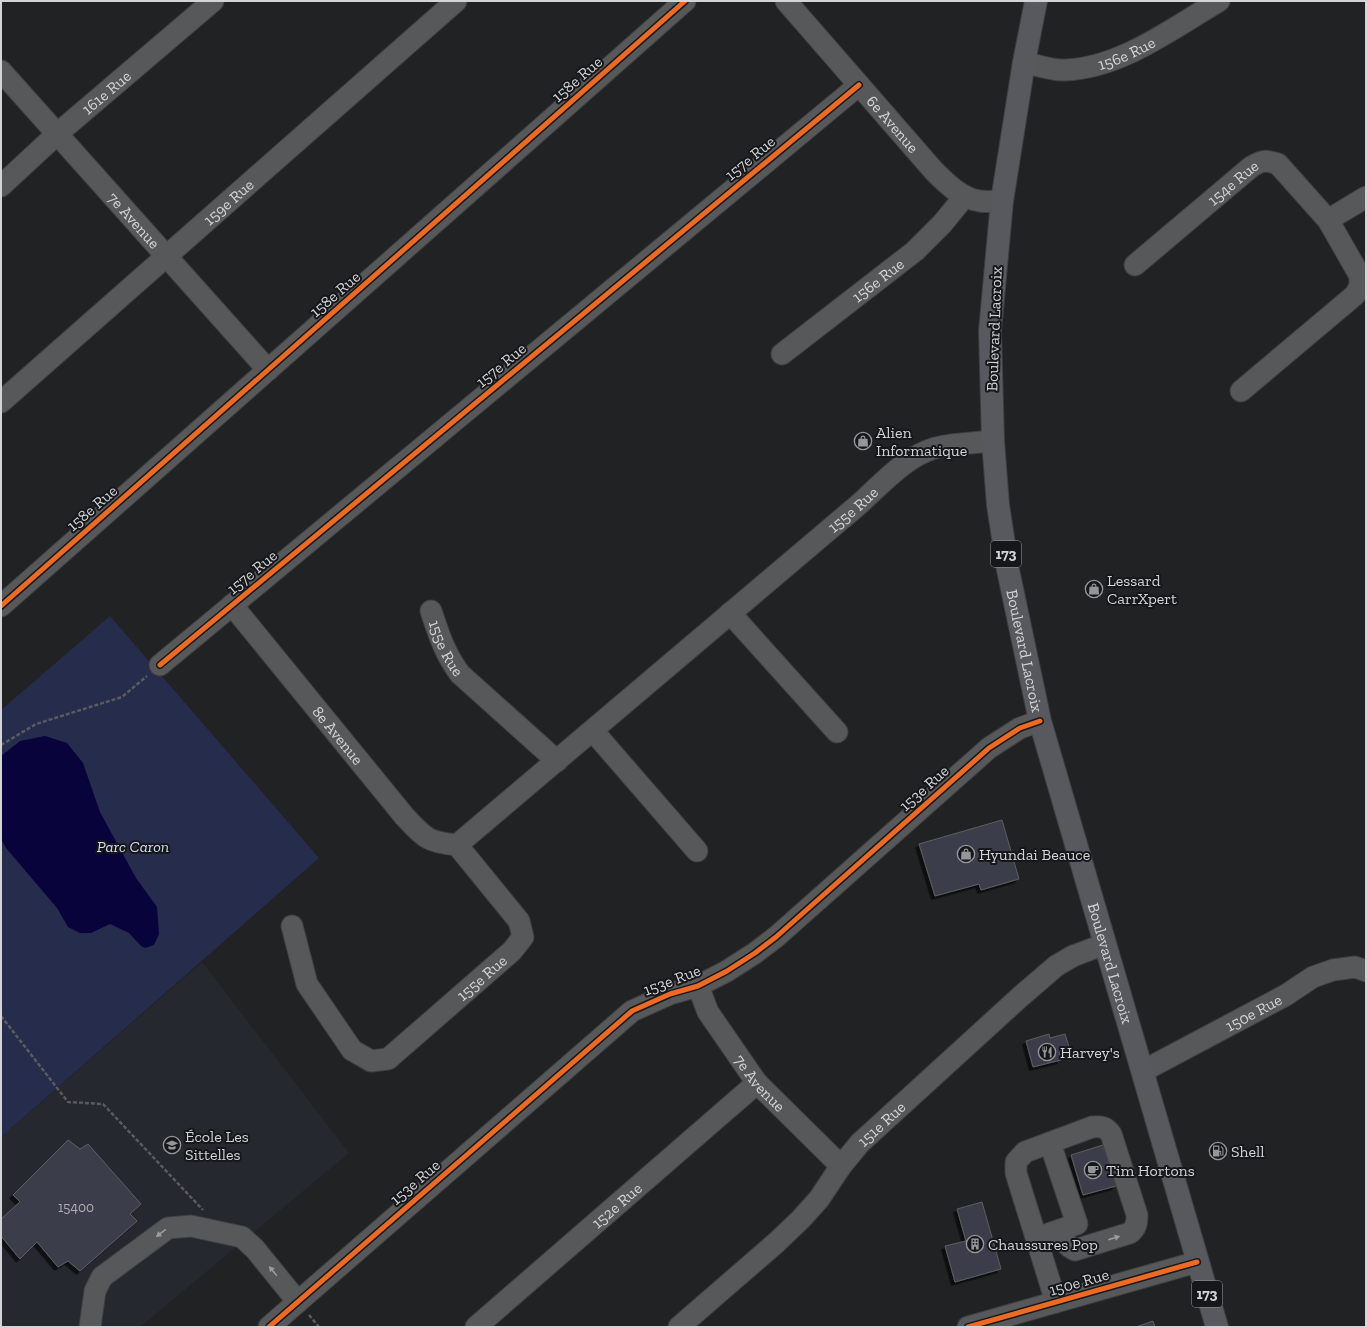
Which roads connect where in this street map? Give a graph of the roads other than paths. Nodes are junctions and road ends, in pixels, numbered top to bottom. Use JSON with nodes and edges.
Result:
{"nodes":[{"id":1,"x":213,"y":1,"type":"edge"},
{"id":2,"x":456,"y":1,"type":"edge"},
{"id":3,"x":685,"y":1,"type":"edge"},
{"id":4,"x":786,"y":1,"type":"edge"},
{"id":5,"x":1036,"y":1,"type":"edge"},
{"id":6,"x":1219,"y":1,"type":"edge"},
{"id":7,"x":1024,"y":62,"type":"junction"},
{"id":8,"x":1,"y":71,"type":"edge"},
{"id":9,"x":859,"y":85,"type":"junction"},
{"id":10,"x":57,"y":134,"type":"junction"},
{"id":11,"x":1,"y":186,"type":"edge"},
{"id":12,"x":965,"y":196,"type":"junction"},
{"id":13,"x":1366,"y":197,"type":"edge"},
{"id":14,"x":1002,"y":201,"type":"junction"},
{"id":15,"x":1328,"y":220,"type":"junction"},
{"id":16,"x":166,"y":256,"type":"junction"},
{"id":17,"x":1135,"y":265,"type":"dead end"},
{"id":18,"x":782,"y":354,"type":"dead end"},
{"id":19,"x":268,"y":370,"type":"junction"},
{"id":20,"x":1241,"y":391,"type":"dead end"},
{"id":21,"x":1,"y":402,"type":"edge"},
{"id":22,"x":993,"y":441,"type":"junction"},
{"id":23,"x":232,"y":605,"type":"junction"},
{"id":24,"x":1,"y":606,"type":"edge"},
{"id":25,"x":431,"y":611,"type":"dead end"},
{"id":26,"x":730,"y":613,"type":"junction"},
{"id":27,"x":160,"y":665,"type":"road end"},
{"id":28,"x":1040,"y":721,"type":"junction"},
{"id":29,"x":593,"y":731,"type":"junction"},
{"id":30,"x":837,"y":732,"type":"dead end"},
{"id":31,"x":557,"y":761,"type":"junction"},
{"id":32,"x":457,"y":845,"type":"junction"},
{"id":33,"x":697,"y":851,"type":"dead end"},
{"id":34,"x":292,"y":926,"type":"dead end"},
{"id":35,"x":1105,"y":944,"type":"junction"},
{"id":36,"x":1366,"y":971,"type":"edge"},
{"id":37,"x":698,"y":986,"type":"junction"},
{"id":38,"x":1143,"y":1071,"type":"junction"},
{"id":39,"x":757,"y":1083,"type":"junction"},
{"id":40,"x":1050,"y":1143,"type":"junction"},
{"id":41,"x":841,"y":1166,"type":"junction"},
{"id":42,"x":1061,"y":1230,"type":"junction"},
{"id":43,"x":1036,"y":1238,"type":"junction"},
{"id":44,"x":1197,"y":1262,"type":"junction"},
{"id":45,"x":298,"y":1302,"type":"junction"},
{"id":46,"x":1056,"y":1302,"type":"junction"},
{"id":47,"x":90,"y":1327,"type":"edge"},
{"id":48,"x":269,"y":1327,"type":"edge"},
{"id":49,"x":476,"y":1327,"type":"edge"},
{"id":50,"x":679,"y":1327,"type":"edge"},
{"id":51,"x":968,"y":1327,"type":"edge"},
{"id":52,"x":1217,"y":1327,"type":"edge"}],
"edges":[{"from":1,"to":10,"type":"street","name":"161e Rue"},
{"from":2,"to":16,"type":"street","name":"159e Rue"},
{"from":3,"to":19,"type":"street","name":"158e Rue"},
{"from":4,"to":9,"type":"street","name":"6e Avenue"},
{"from":5,"to":7,"type":"main road","name":"Boulevard Lacroix","number":"173"},
{"from":6,"to":7,"type":"street","name":"156e Rue"},
{"from":7,"to":14,"type":"main road","name":"Boulevard Lacroix","number":"173"},
{"from":8,"to":10,"type":"street","name":"7e Avenue"},
{"from":9,"to":12,"type":"street","name":"6e Avenue"},
{"from":9,"to":23,"type":"street","name":"157e Rue"},
{"from":10,"to":11,"type":"street","name":"161e Rue"},
{"from":10,"to":16,"type":"street","name":"7e Avenue"},
{"from":12,"to":14,"type":"street","name":"6e Avenue"},
{"from":12,"to":18,"type":"street","name":"156e Rue"},
{"from":13,"to":15,"type":"street"},
{"from":14,"to":22,"type":"main road","name":"Boulevard Lacroix","number":"173"},
{"from":15,"to":17,"type":"street","name":"154e Rue"},
{"from":15,"to":20,"type":"street","name":"154e Rue"},
{"from":16,"to":19,"type":"street","name":"7e Avenue"},
{"from":16,"to":21,"type":"street","name":"159e Rue"},
{"from":19,"to":24,"type":"street","name":"158e Rue"},
{"from":22,"to":26,"type":"street","name":"155e Rue"},
{"from":22,"to":28,"type":"main road","name":"Boulevard Lacroix","number":"173"},
{"from":23,"to":27,"type":"street","name":"157e Rue"},
{"from":23,"to":32,"type":"street","name":"8e Avenue"},
{"from":25,"to":31,"type":"street","name":"155e Rue"},
{"from":26,"to":29,"type":"street","name":"155e Rue"},
{"from":26,"to":30,"type":"street"},
{"from":28,"to":35,"type":"main road","name":"Boulevard Lacroix","number":"173"},
{"from":28,"to":37,"type":"street","name":"153e Rue"},
{"from":29,"to":31,"type":"street","name":"155e Rue"},
{"from":29,"to":33,"type":"street"},
{"from":31,"to":32,"type":"street","name":"155e Rue"},
{"from":32,"to":34,"type":"street","name":"155e Rue"},
{"from":35,"to":38,"type":"main road","name":"Boulevard Lacroix","number":"173"},
{"from":35,"to":41,"type":"street","name":"151e Rue"},
{"from":36,"to":38,"type":"street","name":"150e Rue"},
{"from":37,"to":39,"type":"street","name":"7e Avenue"},
{"from":37,"to":45,"type":"street","name":"153e Rue"},
{"from":38,"to":44,"type":"main road","name":"Boulevard Lacroix","number":"173"},
{"from":39,"to":41,"type":"street","name":"7e Avenue"},
{"from":39,"to":49,"type":"street","name":"152e Rue"},
{"from":40,"to":42,"type":"street"},
{"from":42,"to":40,"type":"street","one_way":true},
{"from":40,"to":43,"type":"street"},
{"from":41,"to":50,"type":"street","name":"151e Rue"},
{"from":42,"to":43,"type":"street"},
{"from":43,"to":46,"type":"street"},
{"from":44,"to":46,"type":"street","name":"150e Rue"},
{"from":44,"to":52,"type":"main road","name":"Boulevard Lacroix","number":"173"},
{"from":45,"to":47,"type":"street","one_way":true},
{"from":45,"to":48,"type":"street","name":"153e Rue"},
{"from":46,"to":51,"type":"street","name":"150e Rue"}]}
